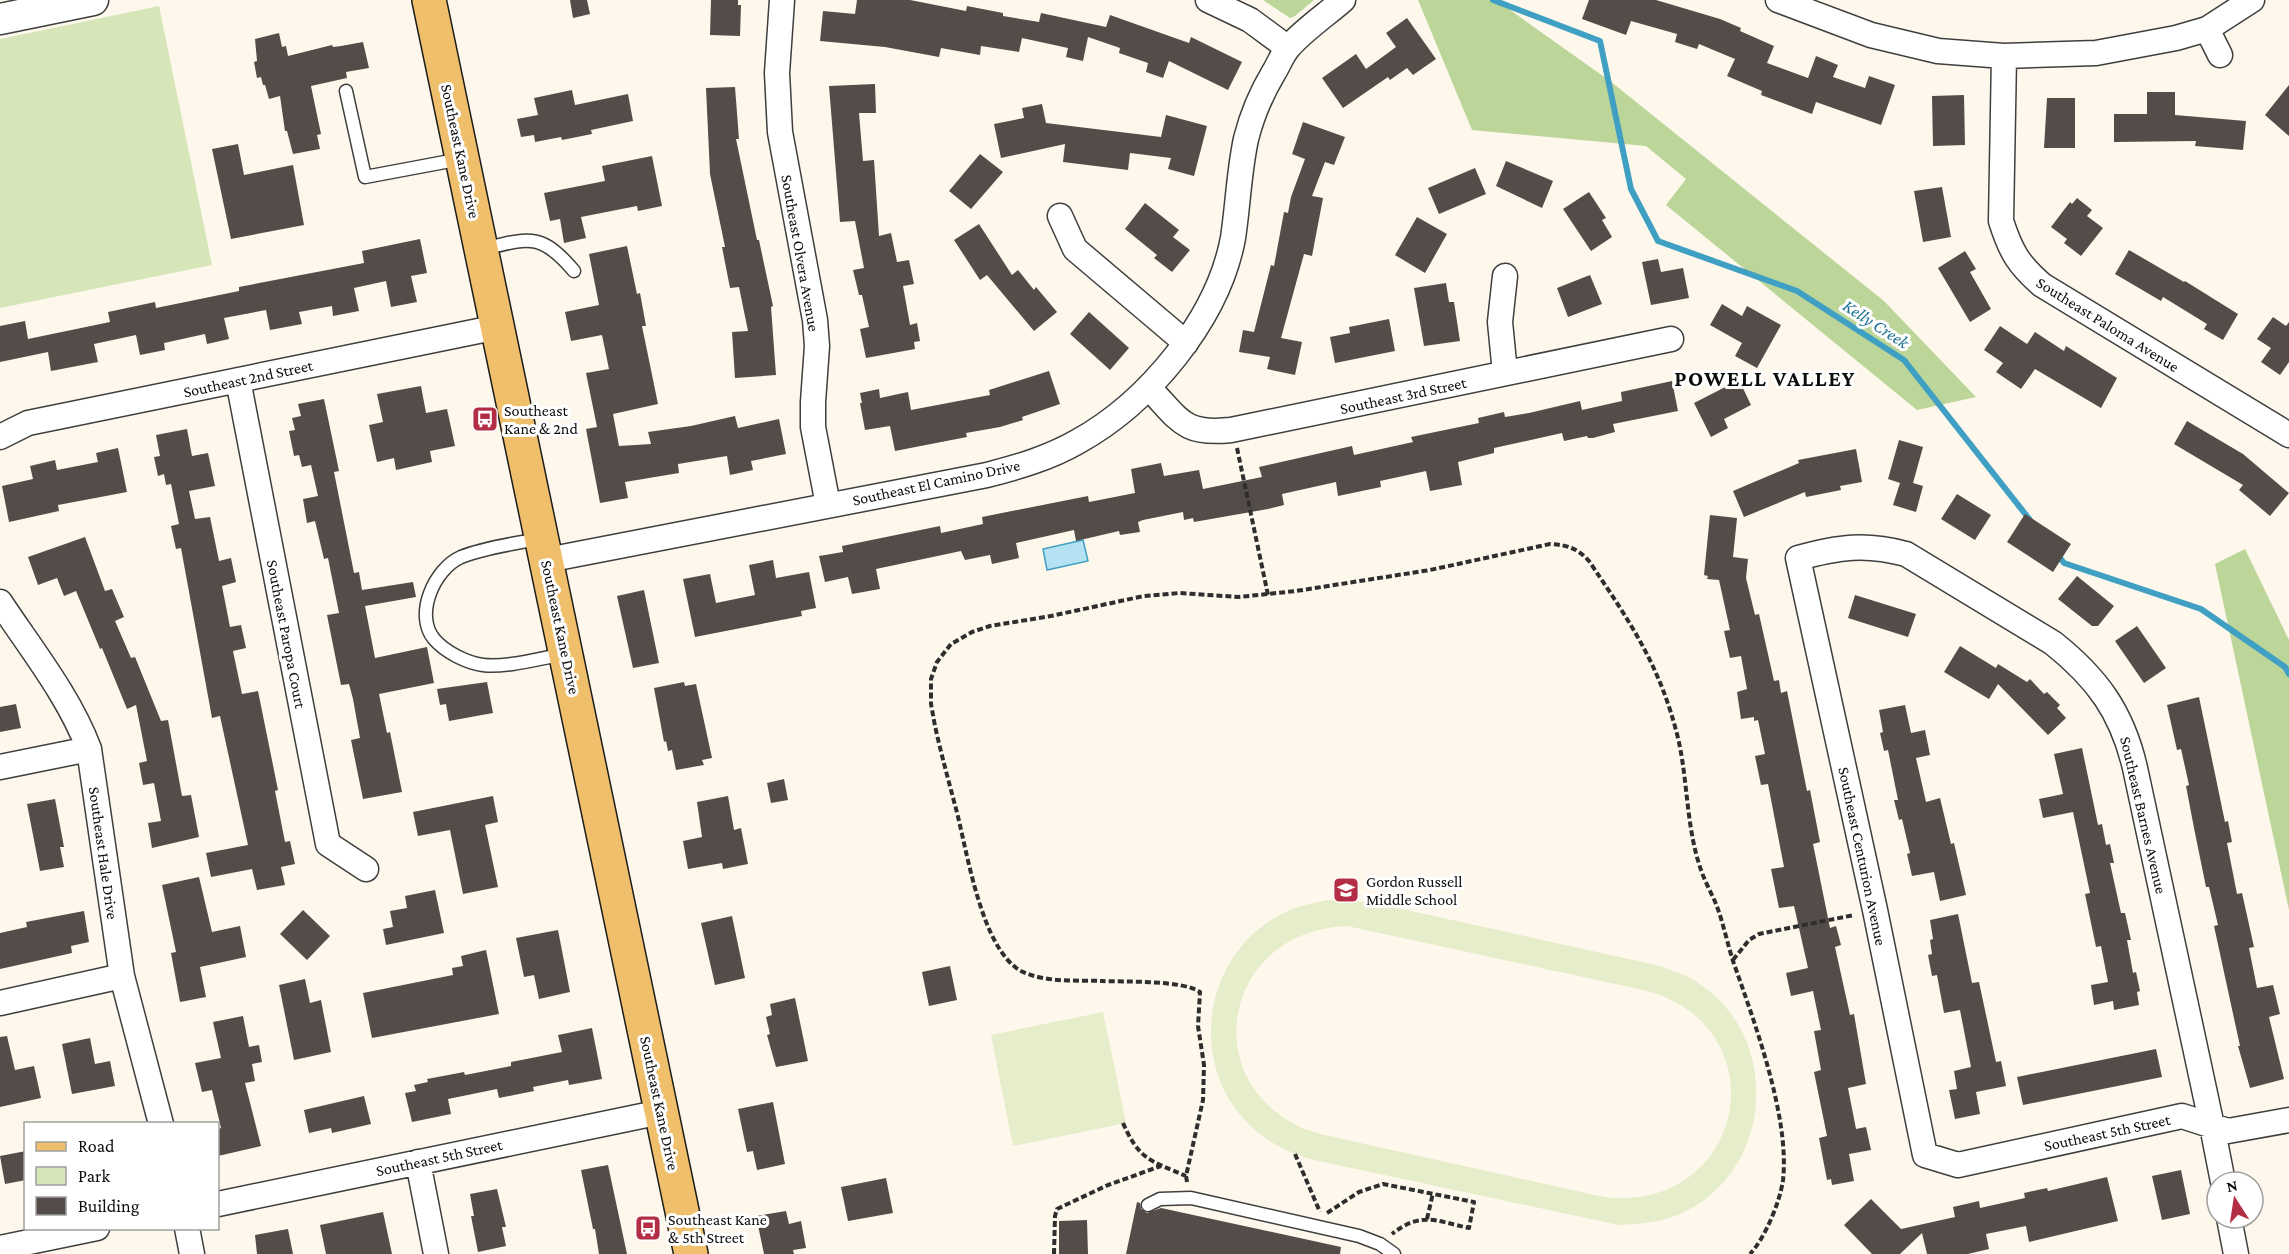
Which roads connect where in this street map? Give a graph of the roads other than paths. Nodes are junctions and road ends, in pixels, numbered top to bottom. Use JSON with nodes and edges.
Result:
{"nodes":[{"id":1,"x":93,"y":0,"type":"edge"},
{"id":2,"x":429,"y":0,"type":"edge"},
{"id":3,"x":782,"y":0,"type":"edge"},
{"id":4,"x":1208,"y":0,"type":"edge"},
{"id":5,"x":1343,"y":0,"type":"edge"},
{"id":6,"x":1778,"y":0,"type":"edge"},
{"id":7,"x":2252,"y":0,"type":"edge"},
{"id":8,"x":0,"y":19,"type":"edge"},
{"id":9,"x":2207,"y":29,"type":"junction"},
{"id":10,"x":1288,"y":48,"type":"junction"},
{"id":11,"x":2220,"y":55,"type":"dead end"},
{"id":12,"x":2004,"y":56,"type":"junction"},
{"id":13,"x":346,"y":91,"type":"dead end"},
{"id":14,"x":462,"y":159,"type":"junction"},
{"id":15,"x":1060,"y":216,"type":"dead end"},
{"id":16,"x":482,"y":250,"type":"junction"},
{"id":17,"x":574,"y":271,"type":"dead end"},
{"id":18,"x":1505,"y":276,"type":"dead end"},
{"id":19,"x":498,"y":327,"type":"junction"},
{"id":20,"x":1671,"y":339,"type":"dead end"},
{"id":21,"x":1186,"y":344,"type":"junction"},
{"id":22,"x":1505,"y":373,"type":"junction"},
{"id":23,"x":238,"y":380,"type":"junction"},
{"id":24,"x":1149,"y":388,"type":"junction"},
{"id":25,"x":2289,"y":435,"type":"edge"},
{"id":26,"x":0,"y":437,"type":"edge"},
{"id":27,"x":828,"y":504,"type":"junction"},
{"id":28,"x":545,"y":549,"type":"junction"},
{"id":29,"x":1798,"y":558,"type":"joint"},
{"id":30,"x":0,"y":602,"type":"edge"},
{"id":31,"x":567,"y":653,"type":"junction"},
{"id":32,"x":89,"y":749,"type":"junction"},
{"id":33,"x":0,"y":767,"type":"edge"},
{"id":34,"x":366,"y":869,"type":"dead end"},
{"id":35,"x":122,"y":976,"type":"junction"},
{"id":36,"x":0,"y":1003,"type":"edge"},
{"id":37,"x":661,"y":1112,"type":"junction"},
{"id":38,"x":2289,"y":1120,"type":"edge"},
{"id":39,"x":159,"y":1122,"type":"edge"},
{"id":40,"x":2212,"y":1126,"type":"junction"},
{"id":41,"x":1925,"y":1155,"type":"joint"},
{"id":42,"x":418,"y":1162,"type":"junction"},
{"id":43,"x":2221,"y":1170,"type":"edge"},
{"id":44,"x":219,"y":1204,"type":"edge"},
{"id":45,"x":1148,"y":1205,"type":"dead end"},
{"id":46,"x":87,"y":1230,"type":"edge"},
{"id":47,"x":187,"y":1230,"type":"edge"},
{"id":48,"x":2231,"y":1230,"type":"edge"},
{"id":49,"x":0,"y":1248,"type":"edge"},
{"id":50,"x":192,"y":1254,"type":"edge"},
{"id":51,"x":436,"y":1254,"type":"edge"},
{"id":52,"x":691,"y":1254,"type":"edge"},
{"id":53,"x":1394,"y":1254,"type":"edge"},
{"id":54,"x":2236,"y":1254,"type":"edge"}],
"edges":[{"from":1,"to":8,"type":"street"},
{"from":2,"to":14,"type":"main road","name":"Southeast Kane Drive"},
{"from":3,"to":27,"type":"street","name":"Southeast Olvera Avenue"},
{"from":4,"to":10,"type":"street"},
{"from":5,"to":10,"type":"street","name":"Southeast El Camino Drive"},
{"from":6,"to":12,"type":"street"},
{"from":7,"to":9,"type":"street"},
{"from":9,"to":11,"type":"street"},
{"from":9,"to":12,"type":"street"},
{"from":10,"to":21,"type":"street","name":"Southeast El Camino Drive"},
{"from":12,"to":25,"type":"street","name":"Southeast Paloma Avenue"},
{"from":13,"to":14,"type":"lane"},
{"from":14,"to":16,"type":"main road","name":"Southeast Kane Drive"},
{"from":15,"to":21,"type":"street"},
{"from":16,"to":17,"type":"lane"},
{"from":16,"to":19,"type":"main road","name":"Southeast Kane Drive"},
{"from":18,"to":22,"type":"street"},
{"from":19,"to":23,"type":"street","name":"Southeast 2nd Street"},
{"from":19,"to":28,"type":"main road","name":"Southeast Kane Drive"},
{"from":20,"to":22,"type":"street","name":"Southeast 3rd Street"},
{"from":21,"to":24,"type":"street","name":"Southeast El Camino Drive"},
{"from":22,"to":24,"type":"street","name":"Southeast 3rd Street"},
{"from":23,"to":26,"type":"street","name":"Southeast 2nd Street"},
{"from":23,"to":34,"type":"street","name":"Southeast Paropa Court"},
{"from":24,"to":27,"type":"street","name":"Southeast El Camino Drive"},
{"from":27,"to":28,"type":"street","name":"Southeast El Camino Drive"},
{"from":28,"to":31,"type":"main road","name":"Southeast Kane Drive"},
{"from":28,"to":31,"type":"lane"},
{"from":29,"to":40,"type":"street","name":"Southeast Barnes Avenue"},
{"from":29,"to":41,"type":"street","name":"Southeast Centurion Avenue"},
{"from":30,"to":32,"type":"street","name":"Southeast Hale Drive"},
{"from":31,"to":37,"type":"main road","name":"Southeast Kane Drive"},
{"from":32,"to":33,"type":"street"},
{"from":32,"to":35,"type":"street","name":"Southeast Hale Drive"},
{"from":35,"to":36,"type":"street"},
{"from":35,"to":39,"type":"street","name":"Southeast Hale Drive"},
{"from":37,"to":42,"type":"street","name":"Southeast 5th Street"},
{"from":37,"to":52,"type":"main road","name":"Southeast Kane Drive"},
{"from":38,"to":40,"type":"street","name":"Southeast 5th Street"},
{"from":40,"to":41,"type":"street","name":"Southeast 5th Street"},
{"from":40,"to":43,"type":"street","name":"Southeast Barnes Avenue"},
{"from":42,"to":44,"type":"street","name":"Southeast 5th Street"},
{"from":42,"to":51,"type":"street"},
{"from":45,"to":53,"type":"lane"},
{"from":46,"to":49,"type":"street"},
{"from":47,"to":50,"type":"street"},
{"from":48,"to":54,"type":"street"}]}
